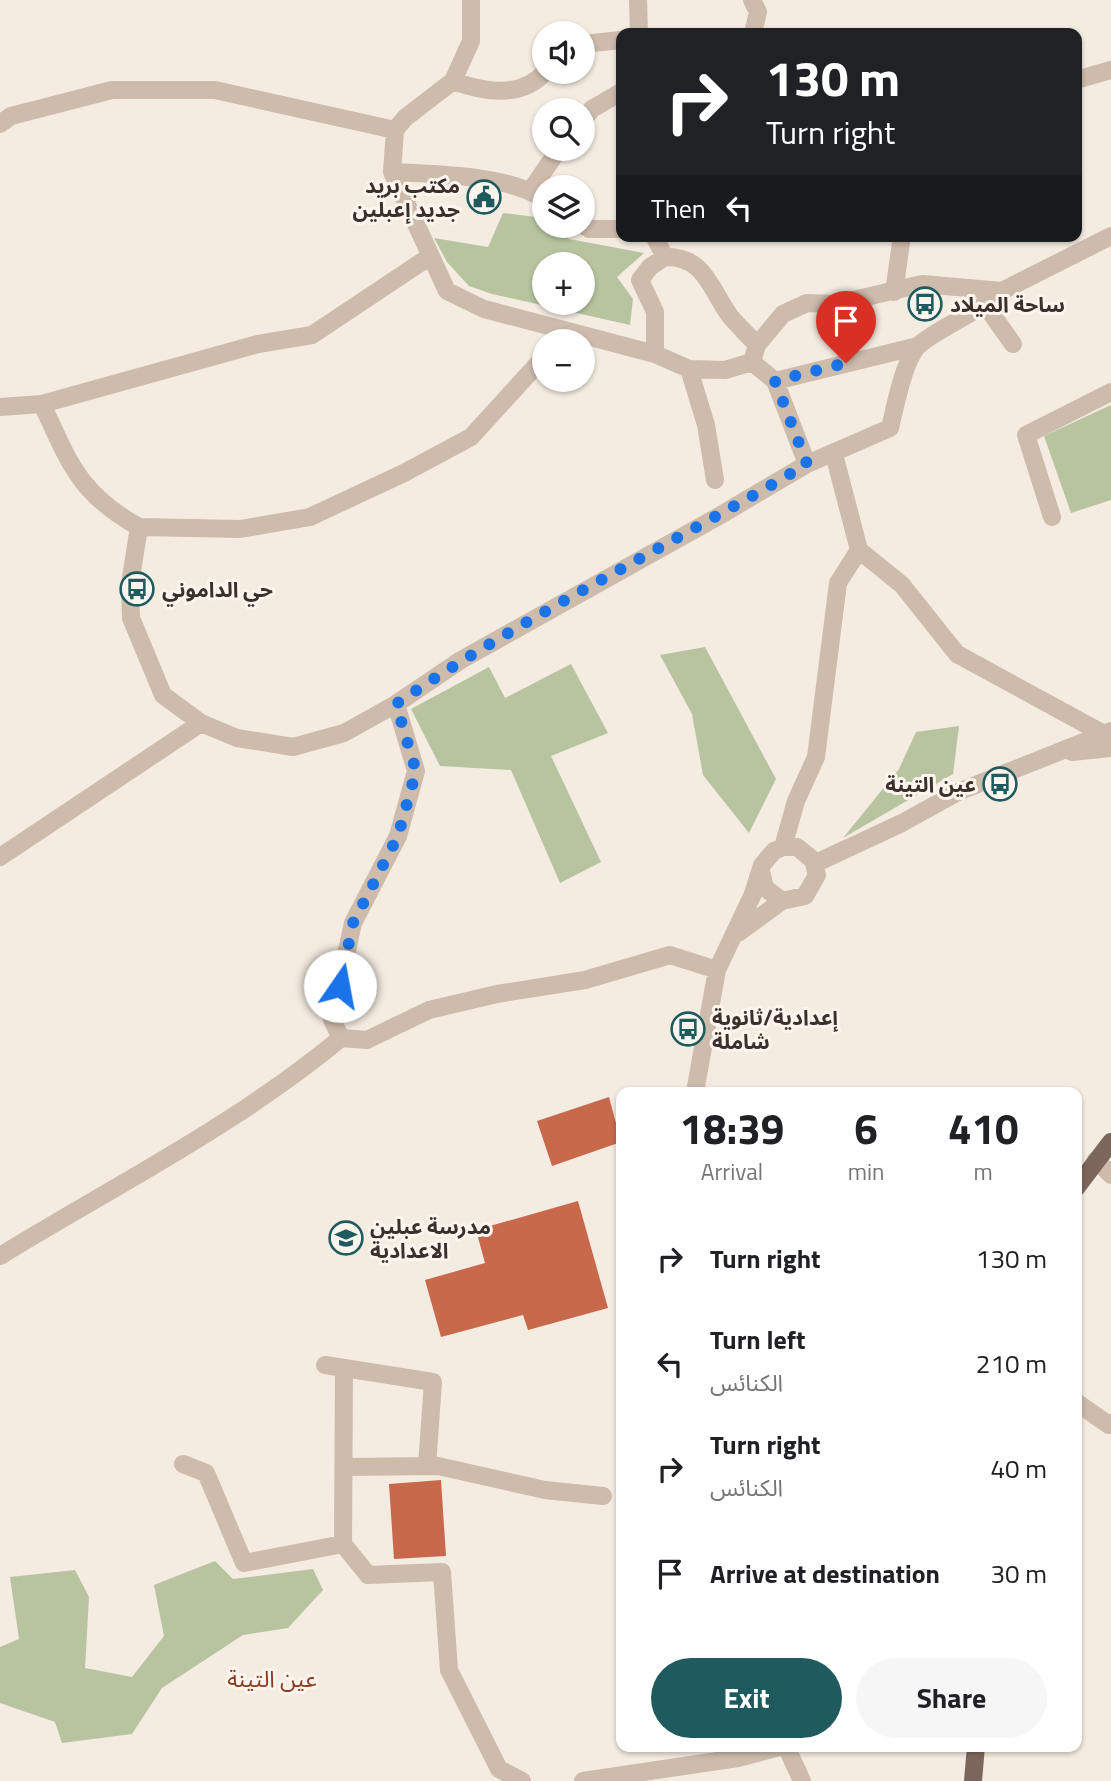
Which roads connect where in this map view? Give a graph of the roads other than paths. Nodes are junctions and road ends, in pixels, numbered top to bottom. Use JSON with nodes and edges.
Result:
{"nodes":[{"id":1,"x":471,"y":0,"type":"edge"},
{"id":2,"x":638,"y":0,"type":"edge"},
{"id":3,"x":752,"y":0,"type":"edge"},
{"id":4,"x":639,"y":28,"type":"edge"},
{"id":5,"x":754,"y":28,"type":"edge"},
{"id":6,"x":616,"y":41,"type":"edge"},
{"id":7,"x":595,"y":43,"type":"edge"},
{"id":8,"x":1111,"y":70,"type":"edge"},
{"id":9,"x":1082,"y":78,"type":"edge"},
{"id":10,"x":453,"y":81,"type":"junction"},
{"id":11,"x":535,"y":84,"type":"edge"},
{"id":12,"x":616,"y":95,"type":"edge"},
{"id":13,"x":595,"y":107,"type":"edge"},
{"id":14,"x":0,"y":124,"type":"edge"},
{"id":15,"x":395,"y":130,"type":"junction"},
{"id":16,"x":392,"y":172,"type":"junction"},
{"id":17,"x":532,"y":194,"type":"edge"},
{"id":18,"x":595,"y":229,"type":"edge"},
{"id":19,"x":616,"y":229,"type":"edge"},
{"id":20,"x":1111,"y":236,"type":"edge"},
{"id":21,"x":657,"y":242,"type":"edge"},
{"id":22,"x":901,"y":242,"type":"edge"},
{"id":23,"x":429,"y":257,"type":"junction"},
{"id":24,"x":665,"y":257,"type":"junction"},
{"id":25,"x":1002,"y":291,"type":"junction"},
{"id":26,"x":894,"y":292,"type":"junction"},
{"id":27,"x":986,"y":306,"type":"junction"},
{"id":28,"x":542,"y":329,"type":"edge"},
{"id":29,"x":595,"y":342,"type":"edge"},
{"id":30,"x":1013,"y":344,"type":"dead end"},
{"id":31,"x":918,"y":346,"type":"junction"},
{"id":32,"x":754,"y":353,"type":"junction"},
{"id":33,"x":655,"y":354,"type":"junction"},
{"id":34,"x":689,"y":369,"type":"junction"},
{"id":35,"x":532,"y":370,"type":"edge"},
{"id":36,"x":775,"y":381,"type":"junction"},
{"id":37,"x":1111,"y":392,"type":"edge"},
{"id":38,"x":42,"y":404,"type":"junction"},
{"id":39,"x":0,"y":407,"type":"edge"},
{"id":40,"x":834,"y":454,"type":"junction"},
{"id":41,"x":807,"y":464,"type":"junction"},
{"id":42,"x":715,"y":480,"type":"dead end"},
{"id":43,"x":1052,"y":517,"type":"dead end"},
{"id":44,"x":139,"y":527,"type":"junction"},
{"id":45,"x":859,"y":550,"type":"junction"},
{"id":46,"x":396,"y":704,"type":"junction"},
{"id":47,"x":201,"y":723,"type":"junction"},
{"id":48,"x":1108,"y":737,"type":"edge"},
{"id":49,"x":783,"y":847,"type":"junction"},
{"id":50,"x":0,"y":857,"type":"edge"},
{"id":51,"x":814,"y":864,"type":"junction"},
{"id":52,"x":761,"y":871,"type":"junction"},
{"id":53,"x":782,"y":901,"type":"junction"},
{"id":54,"x":732,"y":938,"type":"junction"},
{"id":55,"x":717,"y":970,"type":"junction"},
{"id":56,"x":341,"y":1038,"type":"junction"},
{"id":57,"x":696,"y":1087,"type":"edge"},
{"id":58,"x":1111,"y":1142,"type":"edge"},
{"id":59,"x":1096,"y":1160,"type":"junction"},
{"id":60,"x":1111,"y":1175,"type":"edge"},
{"id":61,"x":1082,"y":1180,"type":"edge"},
{"id":62,"x":0,"y":1256,"type":"edge"},
{"id":63,"x":325,"y":1365,"type":"dead end"},
{"id":64,"x":344,"y":1368,"type":"junction"},
{"id":65,"x":1082,"y":1406,"type":"edge"},
{"id":66,"x":1111,"y":1423,"type":"edge"},
{"id":67,"x":183,"y":1464,"type":"dead end"},
{"id":68,"x":427,"y":1466,"type":"junction"},
{"id":69,"x":344,"y":1468,"type":"junction"},
{"id":70,"x":603,"y":1496,"type":"dead end"},
{"id":71,"x":343,"y":1544,"type":"junction"},
{"id":72,"x":762,"y":1752,"type":"edge"},
{"id":73,"x":788,"y":1752,"type":"edge"},
{"id":74,"x":975,"y":1752,"type":"edge"},
{"id":75,"x":522,"y":1781,"type":"edge"},
{"id":76,"x":583,"y":1781,"type":"edge"},
{"id":77,"x":802,"y":1781,"type":"edge"},
{"id":78,"x":973,"y":1781,"type":"edge"}],
"edges":[{"from":1,"to":10,"type":"street"},
{"from":2,"to":4,"type":"street"},
{"from":3,"to":5,"type":"street"},
{"from":6,"to":7,"type":"street"},
{"from":8,"to":9,"type":"street"},
{"from":10,"to":11,"type":"street"},
{"from":10,"to":15,"type":"street"},
{"from":12,"to":13,"type":"street"},
{"from":14,"to":15,"type":"street"},
{"from":15,"to":16,"type":"street"},
{"from":16,"to":17,"type":"street"},
{"from":16,"to":23,"type":"street"},
{"from":18,"to":19,"type":"street"},
{"from":20,"to":25,"type":"street"},
{"from":21,"to":24,"type":"street"},
{"from":22,"to":26,"type":"street"},
{"from":23,"to":28,"type":"street"},
{"from":23,"to":38,"type":"street"},
{"from":24,"to":32,"type":"street"},
{"from":24,"to":33,"type":"street"},
{"from":25,"to":26,"type":"street"},
{"from":25,"to":27,"type":"street"},
{"from":26,"to":32,"type":"street"},
{"from":27,"to":30,"type":"street"},
{"from":27,"to":31,"type":"street"},
{"from":29,"to":33,"type":"street"},
{"from":31,"to":36,"type":"street"},
{"from":31,"to":40,"type":"street"},
{"from":32,"to":34,"type":"street"},
{"from":32,"to":36,"type":"street"},
{"from":33,"to":34,"type":"street"},
{"from":34,"to":42,"type":"street"},
{"from":35,"to":44,"type":"street"},
{"from":36,"to":41,"type":"street"},
{"from":37,"to":43,"type":"street"},
{"from":38,"to":39,"type":"street"},
{"from":38,"to":44,"type":"street"},
{"from":40,"to":41,"type":"street"},
{"from":40,"to":45,"type":"street"},
{"from":41,"to":46,"type":"street"},
{"from":44,"to":47,"type":"street"},
{"from":45,"to":48,"type":"street"},
{"from":45,"to":49,"type":"street"},
{"from":46,"to":47,"type":"street"},
{"from":46,"to":56,"type":"street"},
{"from":47,"to":50,"type":"street"},
{"from":48,"to":51,"type":"street"},
{"from":49,"to":51,"type":"street"},
{"from":49,"to":52,"type":"street"},
{"from":51,"to":53,"type":"street"},
{"from":52,"to":53,"type":"street"},
{"from":52,"to":54,"type":"street"},
{"from":53,"to":54,"type":"street"},
{"from":54,"to":55,"type":"street"},
{"from":55,"to":56,"type":"street"},
{"from":55,"to":57,"type":"street"},
{"from":56,"to":62,"type":"street"},
{"from":58,"to":59,"type":"main road"},
{"from":59,"to":60,"type":"street"},
{"from":59,"to":61,"type":"main road"},
{"from":63,"to":64,"type":"street"},
{"from":64,"to":68,"type":"street"},
{"from":64,"to":69,"type":"street"},
{"from":65,"to":66,"type":"street"},
{"from":67,"to":71,"type":"street"},
{"from":68,"to":69,"type":"street"},
{"from":68,"to":70,"type":"street"},
{"from":69,"to":71,"type":"street"},
{"from":71,"to":75,"type":"street"},
{"from":72,"to":76,"type":"street"},
{"from":73,"to":77,"type":"street"},
{"from":74,"to":78,"type":"main road"}]}
